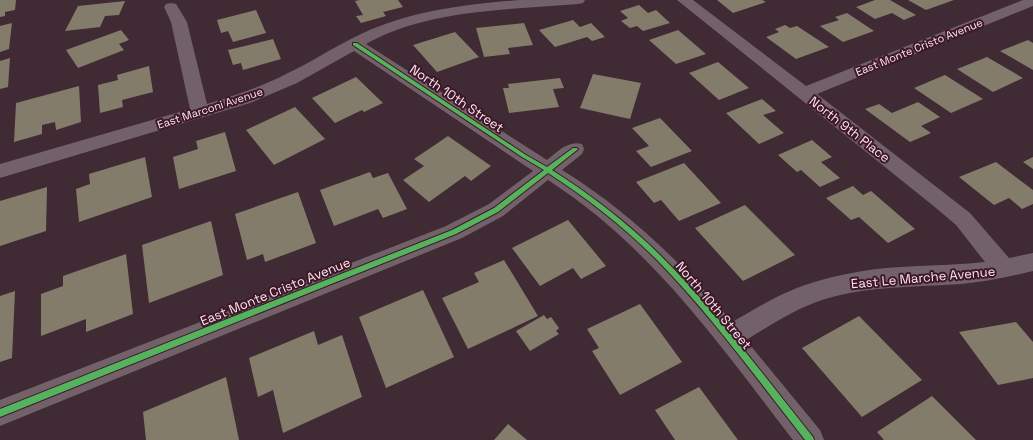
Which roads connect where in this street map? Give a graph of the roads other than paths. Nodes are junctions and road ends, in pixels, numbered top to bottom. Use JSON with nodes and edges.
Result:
{"nodes":[{"id":1,"x":578,"y":0,"type":"edge"},
{"id":2,"x":684,"y":0,"type":"edge"},
{"id":3,"x":1033,"y":1,"type":"edge"},
{"id":4,"x":452,"y":5,"type":"edge"},
{"id":5,"x":171,"y":7,"type":"dead end"},
{"id":6,"x":355,"y":44,"type":"junction"},
{"id":7,"x":804,"y":93,"type":"junction"},
{"id":8,"x":200,"y":112,"type":"junction"},
{"id":9,"x":575,"y":149,"type":"dead end"},
{"id":10,"x":548,"y":170,"type":"junction"},
{"id":11,"x":0,"y":171,"type":"edge"},
{"id":12,"x":1033,"y":262,"type":"edge"},
{"id":13,"x":1004,"y":269,"type":"junction"},
{"id":14,"x":728,"y":337,"type":"junction"},
{"id":15,"x":0,"y":413,"type":"edge"},
{"id":16,"x":810,"y":440,"type":"edge"}],
"edges":[{"from":1,"to":4,"type":"street","name":"East Marconi Avenue"},
{"from":2,"to":7,"type":"street","name":"North 9th Place"},
{"from":3,"to":7,"type":"street","name":"East Monte Cristo Avenue"},
{"from":4,"to":6,"type":"street","name":"East Marconi Avenue"},
{"from":5,"to":8,"type":"street"},
{"from":6,"to":8,"type":"street","name":"East Marconi Avenue"},
{"from":6,"to":10,"type":"street","name":"North 10th Street"},
{"from":7,"to":13,"type":"street","name":"North 9th Place"},
{"from":8,"to":11,"type":"street","name":"East Marconi Avenue"},
{"from":9,"to":10,"type":"street"},
{"from":10,"to":14,"type":"street","name":"North 10th Street"},
{"from":10,"to":15,"type":"street","name":"East Monte Cristo Avenue"},
{"from":12,"to":13,"type":"street","name":"East Le Marche Avenue"},
{"from":13,"to":14,"type":"street","name":"East Le Marche Avenue"},
{"from":14,"to":16,"type":"street","name":"North 10th Street"}]}
